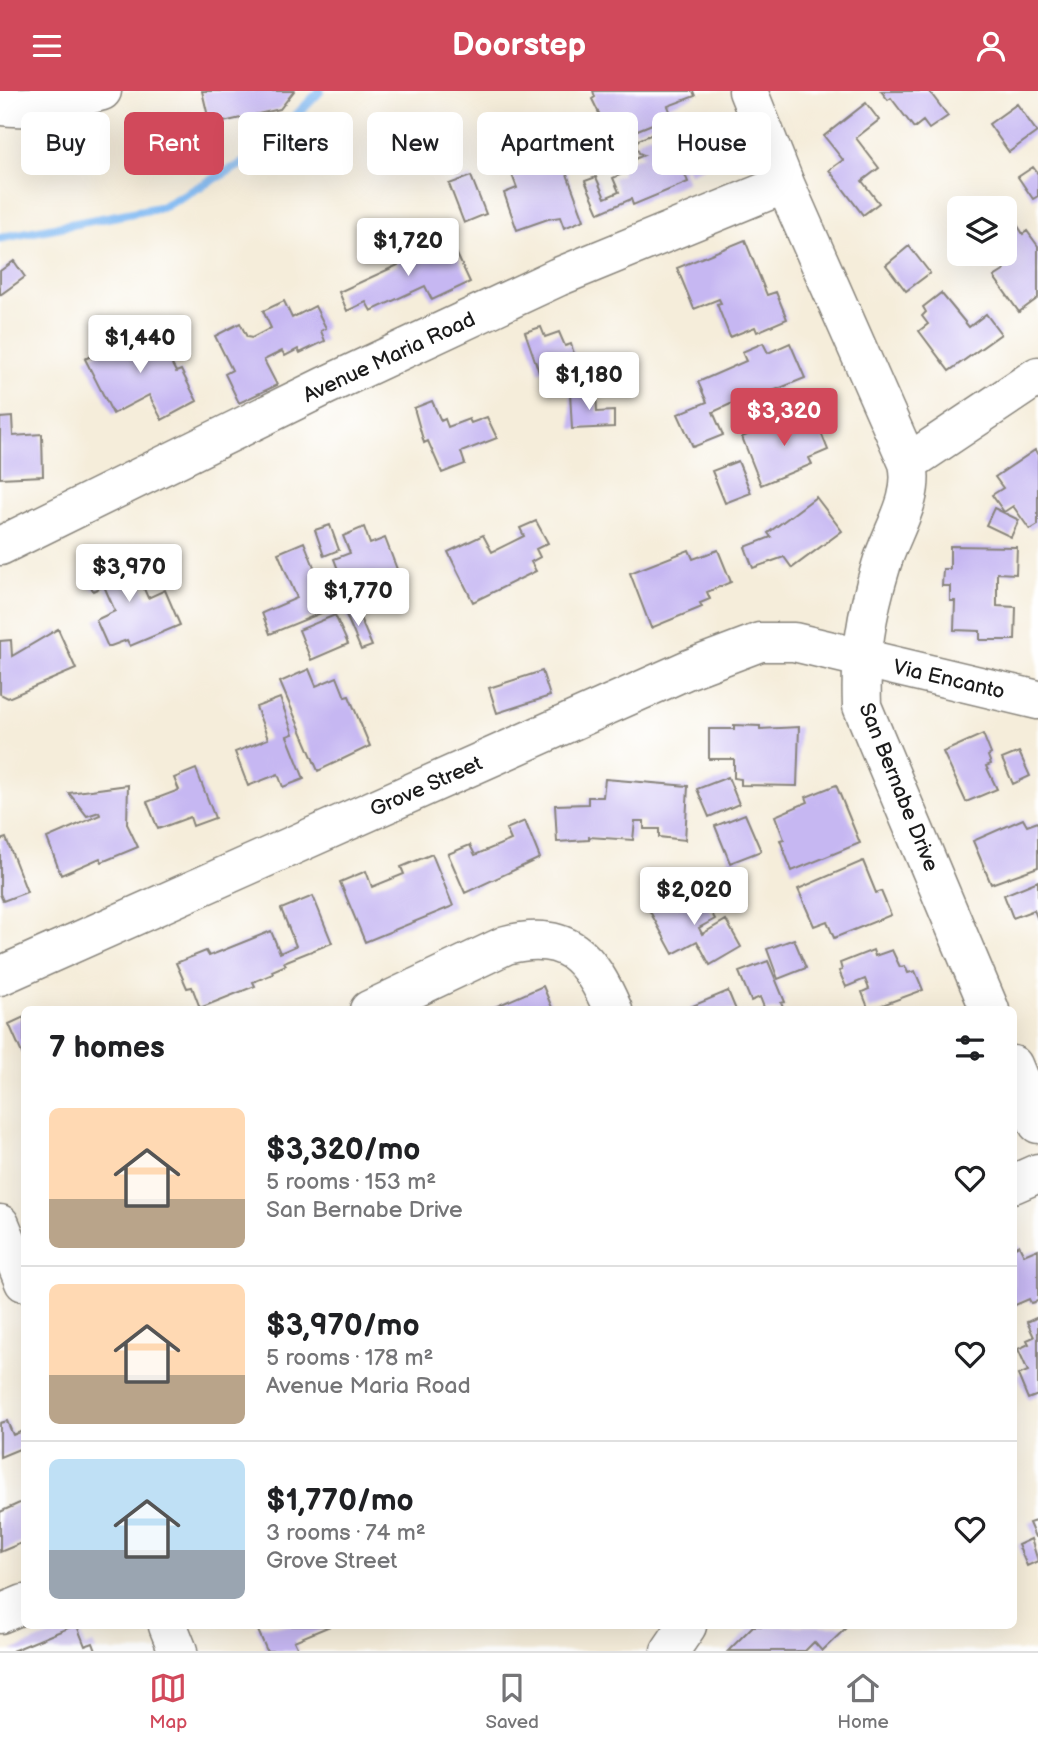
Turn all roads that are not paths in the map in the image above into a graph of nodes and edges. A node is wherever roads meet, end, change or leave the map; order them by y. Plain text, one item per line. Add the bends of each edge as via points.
1 (102, 91) edge
2 (757, 94) edge
3 (0, 106) edge
4 (785, 184) junction
5 (1038, 376) edge
6 (908, 463) junction
7 (0, 546) edge
8 (860, 659) junction
9 (1038, 700) edge
10 (0, 976) edge
11 (377, 1006) edge
12 (611, 1006) edge
13 (988, 1006) edge
14 (1017, 1074) edge
15 (1038, 1124) edge
16 (1038, 1173) edge
17 (1017, 1182) edge
18 (0, 1224) edge
19 (21, 1275) edge
20 (21, 1605) edge
21 (0, 1615) edge
22 (169, 1629) edge
23 (685, 1629) edge
24 (178, 1651) edge
25 (670, 1651) edge

1 - 3 street via 44,106
2 - 4 street, San Bernabe Drive
4 - 6 street, San Bernabe Drive
4 - 7 street, Avenue Maria Road via 558,277
5 - 6 street
6 - 8 street, San Bernabe Drive via 910,491 882,563
8 - 9 street, Via Encanto
8 - 10 street, Grove Street via 794,642 748,646
8 - 13 street, San Bernabe Drive via 862,706
11 - 12 street via 528,939 547,939 583,957 599,977
14 - 15 street
16 - 17 street
18 - 19 street
20 - 21 street
22 - 24 street
23 - 25 street

